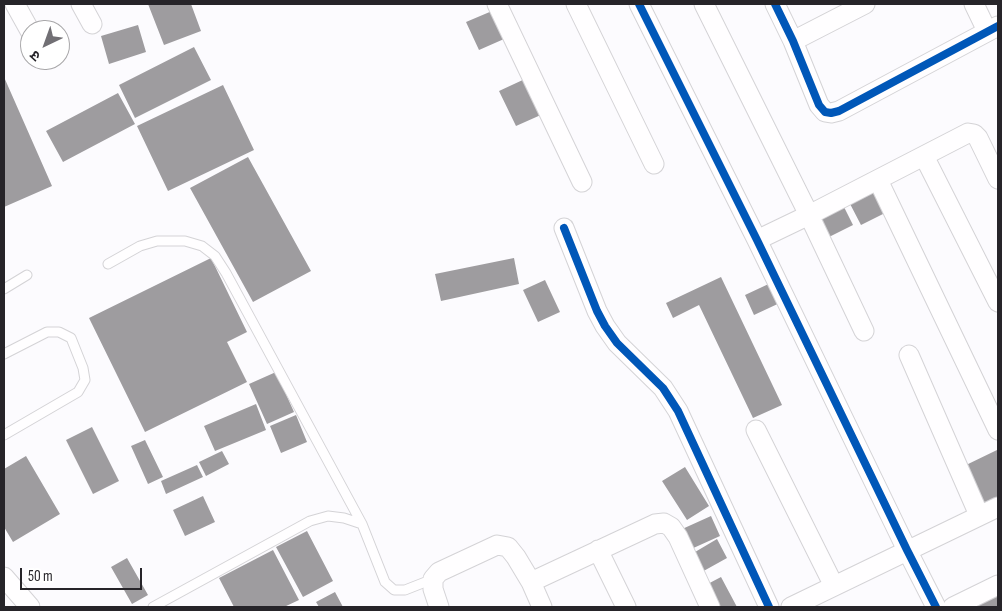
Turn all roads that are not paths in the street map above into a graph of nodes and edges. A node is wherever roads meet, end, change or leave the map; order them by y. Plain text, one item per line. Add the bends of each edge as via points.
1 (15, 4) edge
2 (81, 4) edge
3 (497, 4) edge
4 (576, 4) edge
5 (639, 4) edge
6 (704, 4) edge
7 (775, 4) edge
8 (866, 4) edge
9 (974, 4) edge
10 (24, 20) edge
11 (92, 24) dead end
12 (993, 28) edge
13 (793, 41) junction
14 (924, 156) junction
15 (654, 164) dead end
16 (998, 179) edge
17 (878, 180) junction
18 (582, 182) dead end
19 (809, 215) junction
20 (564, 228) dead end
21 (757, 240) junction
22 (108, 264) dead end
23 (27, 275) dead end
24 (4, 289) edge
25 (998, 302) edge
26 (864, 331) dead end
27 (4, 354) edge
28 (908, 355) dead end
29 (756, 430) dead end
30 (998, 430) edge
31 (4, 435) edge
32 (998, 506) edge
33 (980, 515) junction
34 (362, 524) junction
35 (598, 550) junction
36 (907, 550) junction
37 (4, 577) edge
38 (433, 579) junction
39 (531, 582) junction
40 (998, 585) edge
41 (834, 586) junction
42 (30, 607) edge
43 (153, 607) edge
44 (439, 607) edge
45 (542, 607) edge
46 (626, 607) edge
47 (710, 607) edge
48 (769, 607) edge
49 (791, 607) edge
50 (936, 607) edge
51 (953, 607) edge

1 - 10 street
2 - 11 street
3 - 18 street
4 - 15 street
5 - 21 street
6 - 19 street
7 - 13 street
8 - 13 street
9 - 12 street
12 - 13 street via 831,113 819,105
14 - 16 street via 974,134
14 - 17 street
14 - 25 street
17 - 19 street
17 - 30 street
19 - 21 street
19 - 26 street
20 - 48 street via 605,326 617,343 663,388 678,411
21 - 36 street
22 - 34 lane via 157,240 185,241 202,246 215,256
23 - 24 lane
27 - 31 lane via 47,332 59,332 71,338 85,380 78,392
28 - 33 street
29 - 41 street
32 - 33 street
33 - 36 street
34 - 38 lane via 385,582 394,590 405,590
34 - 43 lane via 328,516 310,521
35 - 39 street
35 - 46 street
35 - 47 street via 664,523 678,537
36 - 41 street
36 - 50 street
37 - 42 street
38 - 39 street via 439,572 497,545 508,548
38 - 44 street
39 - 45 street
40 - 51 street
41 - 49 street

